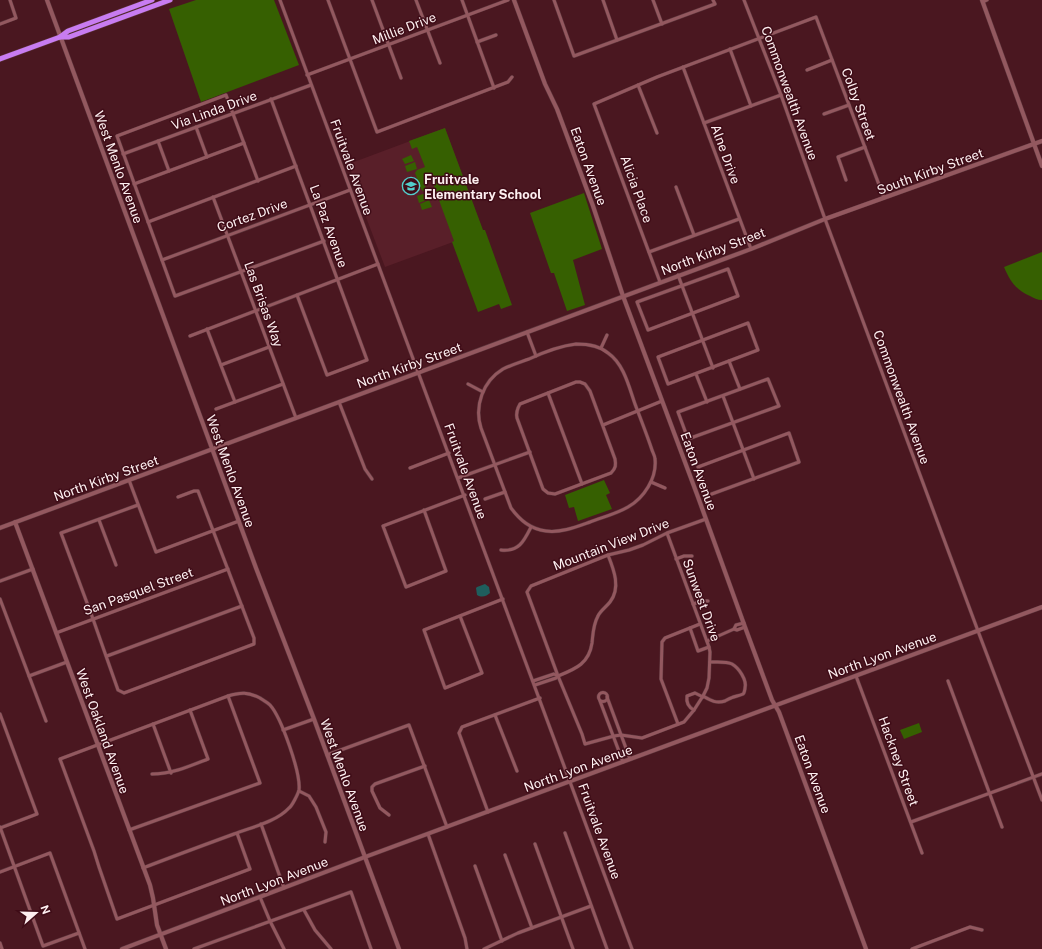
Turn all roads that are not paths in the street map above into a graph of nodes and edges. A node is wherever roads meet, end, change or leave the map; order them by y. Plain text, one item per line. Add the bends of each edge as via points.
1 (10, 0) edge
2 (47, 0) edge
3 (152, 0) edge
4 (170, 0) edge
5 (280, 0) edge
6 (328, 0) edge
7 (372, 0) edge
8 (416, 0) edge
9 (462, 0) edge
10 (508, 0) edge
11 (514, 0) edge
12 (554, 0) edge
13 (602, 0) edge
14 (653, 0) edge
15 (744, 0) edge
16 (984, 0) edge
17 (162, 1) edge
18 (714, 2) edge
19 (467, 15) junction
20 (0, 24) edge
21 (662, 24) junction
22 (428, 30) junction
23 (496, 35) dead end
24 (60, 37) junction
25 (760, 38) junction
26 (617, 40) junction
27 (477, 42) junction
28 (388, 45) junction
29 (730, 49) junction
30 (0, 59) edge
31 (350, 60) junction
32 (832, 60) junction
33 (440, 63) dead end
34 (683, 67) junction
35 (807, 70) dead end
36 (307, 75) junction
37 (512, 77) dead end
38 (402, 78) dead end
39 (311, 85) junction
40 (638, 85) junction
41 (494, 88) junction
42 (781, 95) junction
43 (271, 99) junction
44 (849, 105) junction
45 (751, 106) junction
46 (233, 113) junction
47 (824, 114) dead end
48 (704, 124) junction
49 (196, 127) junction
50 (657, 133) dead end
51 (158, 141) junction
52 (1042, 141) edge
53 (244, 143) junction
54 (1034, 144) junction
55 (865, 147) junction
56 (123, 154) junction
57 (207, 157) junction
58 (296, 166) junction
59 (1042, 166) edge
60 (169, 171) junction
61 (846, 180) dead end
62 (258, 181) junction
63 (134, 184) junction
64 (676, 187) dead end
65 (350, 190) junction
66 (213, 197) junction
67 (884, 198) junction
68 (310, 204) junction
69 (740, 218) junction
70 (825, 219) junction
71 (148, 222) junction
72 (228, 235) junction
73 (694, 235) junction
74 (324, 241) junction
75 (751, 248) junction
76 (649, 252) junction
77 (162, 260) junction
78 (378, 264) junction
79 (241, 271) junction
80 (678, 275) junction
81 (338, 280) junction
82 (660, 282) junction
83 (682, 285) junction
84 (297, 295) junction
85 (623, 296) junction
86 (256, 311) junction
87 (692, 313) junction
88 (208, 329) junction
89 (527, 332) junction
90 (607, 335) dead end
91 (190, 336) dead end
92 (703, 340) junction
93 (269, 347) junction
94 (601, 348) junction
95 (536, 356) junction
96 (729, 361) junction
97 (221, 365) junction
98 (713, 368) junction
99 (419, 372) junction
100 (696, 374) junction
101 (283, 384) junction
102 (468, 384) dead end
103 (740, 389) junction
104 (483, 392) junction
105 (548, 393) junction
106 (723, 396) junction
107 (662, 401) junction
108 (235, 402) junction
109 (339, 402) junction
110 (706, 402) junction
111 (216, 409) dead end
112 (638, 411) junction
113 (296, 418) junction
114 (733, 423) junction
115 (603, 425) junction
116 (212, 449) junction
117 (743, 450) junction
118 (530, 452) junction
119 (449, 453) junction
120 (495, 465) junction
121 (410, 468) dead end
122 (458, 478) junction
123 (372, 479) dead end
124 (754, 479) junction
125 (129, 480) junction
126 (651, 482) junction
127 (582, 484) junction
128 (665, 488) dead end
129 (505, 492) junction
130 (464, 496) junction
131 (178, 497) dead end
132 (485, 499) dead end
133 (138, 505) junction
134 (424, 510) junction
135 (706, 519) junction
136 (99, 520) junction
137 (239, 521) junction
138 (15, 522) junction
139 (531, 527) junction
140 (0, 528) edge
141 (213, 531) junction
142 (667, 533) junction
143 (501, 550) dead end
144 (608, 555) junction
145 (692, 556) dead end
146 (676, 559) junction
147 (116, 565) dead end
148 (32, 569) junction
149 (228, 569) junction
150 (0, 581) edge
151 (0, 599) edge
152 (503, 599) junction
153 (708, 601) dead end
154 (693, 604) junction
155 (242, 606) junction
156 (1042, 607) edge
157 (460, 616) junction
158 (93, 619) junction
159 (700, 624) junction
160 (744, 625) junction
161 (690, 628) junction
162 (978, 631) junction
163 (56, 632) junction
164 (707, 641) junction
165 (709, 647) junction
166 (107, 656) junction
167 (67, 662) junction
168 (710, 662) junction
169 (29, 676) junction
170 (558, 676) junction
171 (856, 676) junction
172 (948, 680) dead end
173 (533, 681) junction
174 (535, 686) junction
175 (228, 696) junction
176 (703, 696) junction
177 (607, 697) junction
178 (540, 698) junction
179 (600, 701) junction
180 (775, 705) junction
181 (190, 710) junction
182 (694, 710) junction
183 (0, 714) edge
184 (496, 715) junction
185 (314, 719) junction
186 (46, 721) dead end
187 (153, 724) junction
188 (678, 724) junction
189 (283, 730) junction
190 (614, 736) junction
191 (621, 736) junction
192 (98, 744) junction
193 (625, 745) junction
194 (618, 747) junction
195 (327, 755) junction
196 (630, 759) junction
197 (623, 762) junction
198 (425, 766) junction
199 (517, 771) dead end
200 (171, 773) junction
201 (152, 774) dead end
202 (1042, 774) edge
203 (1033, 778) junction
204 (571, 781) junction
205 (298, 791) junction
206 (990, 794) junction
207 (1042, 800) edge
208 (488, 812) junction
209 (389, 815) dead end
210 (911, 822) junction
211 (261, 824) junction
212 (447, 827) junction
213 (1002, 827) dead end
214 (0, 828) edge
215 (129, 830) junction
216 (237, 833) junction
217 (565, 833) dead end
218 (428, 834) junction
219 (325, 842) dead end
220 (535, 844) dead end
221 (922, 853) dead end
222 (504, 855) dead end
223 (365, 857) junction
224 (14, 866) junction
225 (475, 866) dead end
226 (143, 868) junction
227 (0, 872) edge
228 (284, 888) junction
229 (260, 897) junction
230 (154, 906) junction
231 (591, 906) junction
232 (304, 910) junction
233 (562, 917) junction
234 (270, 921) junction
235 (532, 928) junction
236 (982, 930) dead end
237 (79, 934) junction
238 (160, 935) junction
239 (502, 941) junction
240 (0, 943) edge
241 (490, 948) edge
242 (2, 949) edge
243 (85, 949) edge
244 (122, 949) edge
245 (166, 949) edge
246 (194, 949) edge
247 (284, 949) edge
248 (331, 949) edge
249 (371, 949) edge
250 (399, 949) edge
251 (467, 949) edge
252 (484, 949) edge
253 (573, 949) edge
254 (607, 949) edge
255 (632, 949) edge
256 (866, 949) edge
257 (912, 949) edge

1 - 20 street via 16,18
2 - 24 street, West Menlo Avenue
3 - 24 highway via 67,32
4 - 17 highway
5 - 36 street, Fruitvale Avenue
6 - 31 street
7 - 28 street
8 - 22 street
9 - 19 street
10 - 19 street, Millie Drive
11 - 85 street, Eaton Avenue via 593,206
12 - 26 street via 574,56
13 - 26 street
14 - 21 street
15 - 25 street, Commonwealth Avenue
16 - 54 street
17 - 24 highway via 69,37
18 - 21 street
19 - 22 street, Millie Drive
19 - 27 street
21 - 26 street
22 - 28 street, Millie Drive
22 - 33 street
23 - 27 street
24 - 30 highway
24 - 116 street, West Menlo Avenue
25 - 29 street
25 - 32 street, Colby Street via 816,17
25 - 42 street, Commonwealth Avenue
27 - 41 street
28 - 31 street, Millie Drive
28 - 38 street
29 - 34 street
29 - 45 street
31 - 36 street, Millie Drive
31 - 41 street via 377,132
32 - 35 street
32 - 44 street, Colby Street
34 - 40 street
34 - 48 street, Alne Drive
36 - 39 street, Fruitvale Avenue
37 - 41 street via 508,82
39 - 43 street, Via Linda Drive
39 - 65 street, Fruitvale Avenue
40 - 50 street
40 - 76 street, Alicia Place via 594,104
42 - 45 street
42 - 70 street, Commonwealth Avenue
43 - 46 street, Via Linda Drive
43 - 58 street, La Paz Avenue
44 - 47 street
44 - 55 street, Colby Street
45 - 48 street
46 - 49 street, Via Linda Drive
46 - 53 street
46 - 56 street via 226,94 117,136
48 - 69 street, Alne Drive
49 - 51 street, Via Linda Drive
49 - 57 street
51 - 56 street, Via Linda Drive
51 - 60 street
52 - 54 street, South Kirby Street
53 - 57 street
53 - 62 street
54 - 59 street
54 - 67 street, South Kirby Street
55 - 61 street via 838,157
55 - 67 street, Colby Street
56 - 63 street
57 - 60 street
58 - 62 street
58 - 68 street, La Paz Avenue
60 - 63 street
62 - 66 street
63 - 71 street
64 - 73 street
65 - 68 street, Cortez Drive
65 - 78 street, Fruitvale Avenue
66 - 71 street
66 - 72 street, Las Brisas Way
67 - 70 street, South Kirby Street
68 - 72 street, Cortez Drive
68 - 74 street, La Paz Avenue
69 - 73 street
69 - 75 street, Alne Drive
70 - 75 street, North Kirby Street
70 - 162 street, Commonwealth Avenue
71 - 77 street
72 - 77 street, Cortez Drive
72 - 79 street, Las Brisas Way
73 - 76 street
74 - 79 street
74 - 81 street, La Paz Avenue
75 - 80 street, North Kirby Street
76 - 82 street, Alicia Place
77 - 79 street via 175,296
78 - 81 street
78 - 99 street, Fruitvale Avenue
79 - 86 street, Las Brisas Way
80 - 82 street, North Kirby Street
80 - 83 street
81 - 84 street
81 - 84 street, La Paz Avenue via 367,360 327,375
82 - 85 street, North Kirby Street
83 - 87 street
83 - 87 street via 637,302 642,316 648,330
83 - 87 street via 728,269 738,296
84 - 86 street
85 - 89 street, North Kirby Street
85 - 107 street, Eaton Avenue
86 - 88 street
86 - 93 street, Las Brisas Way
87 - 92 street
88 - 91 street
88 - 97 street
89 - 95 street
89 - 99 street, North Kirby Street
90 - 94 street
92 - 96 street via 748,323 758,350
92 - 98 street
92 - 100 street via 658,357 668,384
93 - 97 street
93 - 101 street, Las Brisas Way
94 - 95 street via 576,344
94 - 112 street via 615,359 623,371
95 - 104 street via 503,369 492,378
96 - 98 street
96 - 103 street
97 - 108 street
98 - 100 street
99 - 109 street, North Kirby Street
99 - 119 street, Fruitvale Avenue
100 - 110 street
101 - 108 street
101 - 113 street, Las Brisas Way
102 - 104 street
103 - 106 street
103 - 114 street via 768,379 779,406
104 - 120 street via 478,420
105 - 115 street via 576,382 586,384
105 - 118 street via 520,404 517,409 516,414
105 - 127 street
106 - 110 street
106 - 114 street
107 - 112 street
107 - 135 street, Eaton Avenue
108 - 111 street
109 - 113 street, North Kirby Street
109 - 123 street via 365,469
110 - 114 street via 678,412 688,439
112 - 115 street
112 - 126 street via 655,459
113 - 116 street, North Kirby Street
114 - 117 street
115 - 127 street via 615,459 614,470
116 - 125 street, North Kirby Street
116 - 137 street, West Menlo Avenue
117 - 124 street
117 - 124 street via 698,467 709,495
117 - 124 street via 789,434 799,462
118 - 120 street
118 - 127 street via 543,489 548,493 555,494
119 - 121 street
119 - 122 street, Fruitvale Avenue
120 - 122 street
120 - 129 street
122 - 130 street, Fruitvale Avenue
125 - 133 street
125 - 138 street, North Kirby Street
126 - 128 street
126 - 139 street via 642,496 620,511 564,530 547,531
129 - 132 street
129 - 139 street via 511,508
130 - 134 street
130 - 152 street, Fruitvale Avenue
131 - 141 street via 198,491
133 - 136 street
133 - 141 street via 156,552
134 - 134 street via 383,526 406,587 446,571
135 - 142 street, Mountain View Drive
135 - 160 street, Eaton Avenue
136 - 147 street
136 - 158 street via 61,533
137 - 141 street
137 - 185 street, West Menlo Avenue
138 - 140 street, North Kirby Street
138 - 148 street, West Oakland Avenue
139 - 143 street via 520,546 507,551
141 - 149 street
142 - 144 street, Mountain View Drive via 629,550
142 - 146 street, Sunwest Drive
144 - 170 street via 614,571 616,590 611,601 598,616 592,634 590,653 577,667
144 - 170 street, Mountain View Drive via 531,586 527,592
145 - 146 street
146 - 154 street, Sunwest Drive
148 - 150 street
148 - 163 street, West Oakland Avenue
149 - 155 street
149 - 158 street, San Pasquel Street
151 - 169 street
152 - 157 street
152 - 173 street, Fruitvale Avenue
153 - 154 street
154 - 159 street, Sunwest Drive
155 - 166 street
155 - 166 street via 254,644 124,693 118,690
156 - 162 street, North Lyon Avenue
157 - 157 street via 424,630 445,688 482,673
158 - 163 street, San Pasquel Street
158 - 166 street
159 - 161 street
159 - 164 street, Sunwest Drive
160 - 164 street via 736,625
160 - 180 street, Eaton Avenue
161 - 165 street via 698,651
161 - 188 street via 665,638 662,642 661,679
162 - 171 street, North Lyon Avenue
162 - 203 street, Commonwealth Avenue
163 - 167 street, West Oakland Avenue
164 - 165 street, Sunwest Drive
165 - 168 street, Sunwest Drive
167 - 169 street
167 - 192 street, West Oakland Avenue
168 - 176 street, Sunwest Drive via 709,678
168 - 176 street via 732,664 742,676 745,689 743,694 718,702
169 - 186 street
170 - 173 street via 554,674
170 - 174 street
170 - 190 street, Sunwest Drive via 584,744
171 - 180 street, North Lyon Avenue
171 - 210 street, Hackney Street
172 - 206 street
173 - 174 street, Fruitvale Avenue
174 - 178 street, Fruitvale Avenue
175 - 181 street
175 - 189 street via 252,694 269,704 277,714
175 - 215 street via 260,783
176 - 182 street, Sunwest Drive
176 - 182 street via 695,692 687,696 686,702
177 - 179 street via 606,701
177 - 179 street via 605,693 600,694
177 - 191 street
178 - 184 street
178 - 204 street, Fruitvale Avenue
179 - 190 street
180 - 196 street, North Lyon Avenue
180 - 256 street, Eaton Avenue
181 - 187 street
181 - 200 street via 208,759
182 - 188 street, Sunwest Drive via 684,722
183 - 214 street via 37,814
184 - 199 street
184 - 208 street via 462,727 459,733
185 - 189 street
185 - 195 street, West Menlo Avenue
187 - 192 street
187 - 200 street
188 - 191 street, Sunwest Drive via 642,738
189 - 205 street via 294,759
190 - 191 street, Sunwest Drive
190 - 194 street
191 - 193 street
192 - 215 street, West Oakland Avenue
192 - 230 street via 60,758 117,920
193 - 194 street
193 - 196 street
194 - 197 street
195 - 198 street via 409,725
195 - 223 street, West Menlo Avenue
196 - 197 street, North Lyon Avenue
197 - 204 street, North Lyon Avenue
198 - 209 street via 372,787 380,808
198 - 212 street
200 - 201 street
202 - 203 street
203 - 206 street
203 - 207 street, Commonwealth Avenue
204 - 208 street, North Lyon Avenue
204 - 255 street, Fruitvale Avenue
205 - 211 street via 290,808
205 - 219 street via 309,796 316,807 326,832
206 - 210 street
206 - 213 street
208 - 212 street, North Lyon Avenue
210 - 221 street, Hackney Street
211 - 216 street
211 - 228 street
212 - 218 street, North Lyon Avenue
214 - 224 street
215 - 226 street, West Oakland Avenue
216 - 226 street
216 - 230 street via 250,869
217 - 231 street
218 - 223 street, North Lyon Avenue
218 - 251 street
220 - 233 street
222 - 235 street
223 - 228 street, North Lyon Avenue
223 - 250 street, West Menlo Avenue
224 - 227 street
224 - 237 street via 43,946
224 - 237 street via 50,853
225 - 239 street
226 - 230 street, West Oakland Avenue
228 - 229 street, North Lyon Avenue
229 - 234 street
229 - 238 street, North Lyon Avenue
230 - 238 street, West Oakland Avenue
231 - 233 street
231 - 254 street
232 - 234 street
232 - 248 street via 315,930
232 - 249 street via 351,892
233 - 235 street
233 - 253 street
234 - 246 street
234 - 247 street
235 - 239 street
236 - 257 street via 970,927
237 - 243 street
238 - 244 street, North Lyon Avenue
238 - 245 street, West Oakland Avenue
239 - 241 street
240 - 242 street
241 - 252 street

